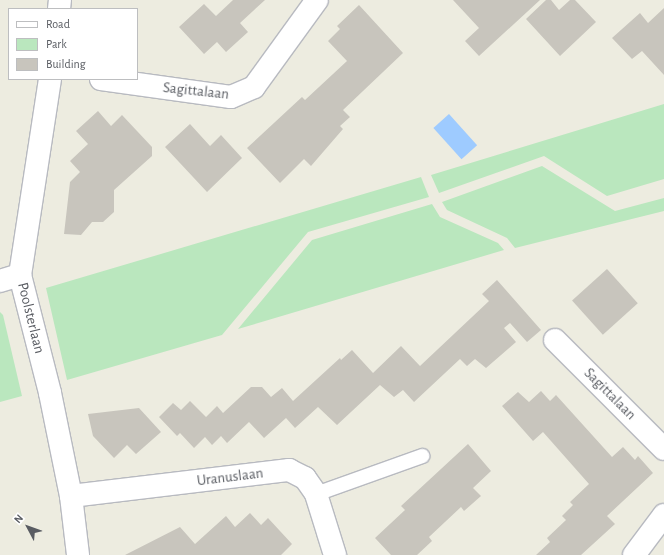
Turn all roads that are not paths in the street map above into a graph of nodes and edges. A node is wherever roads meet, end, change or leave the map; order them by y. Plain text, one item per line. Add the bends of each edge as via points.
1 (317, 0) edge
2 (50, 80) edge
3 (108, 80) edge
4 (10, 278) edge
5 (555, 340) dead end
6 (664, 448) edge
7 (422, 456) dead end
8 (316, 494) junction
9 (71, 496) junction
10 (664, 515) edge
11 (78, 555) edge
12 (335, 555) edge
13 (634, 555) edge

1 - 3 street, Sagittalaan via 254,87 230,97
2 - 4 street, Poolsterlaan
4 - 9 street, Poolsterlaan via 50,393
5 - 6 street, Sagittalaan
7 - 8 lane
8 - 9 street, Uranuslaan via 305,478 289,470
8 - 12 street, Uranuslaan
9 - 11 street, Poolsterlaan
10 - 13 street

